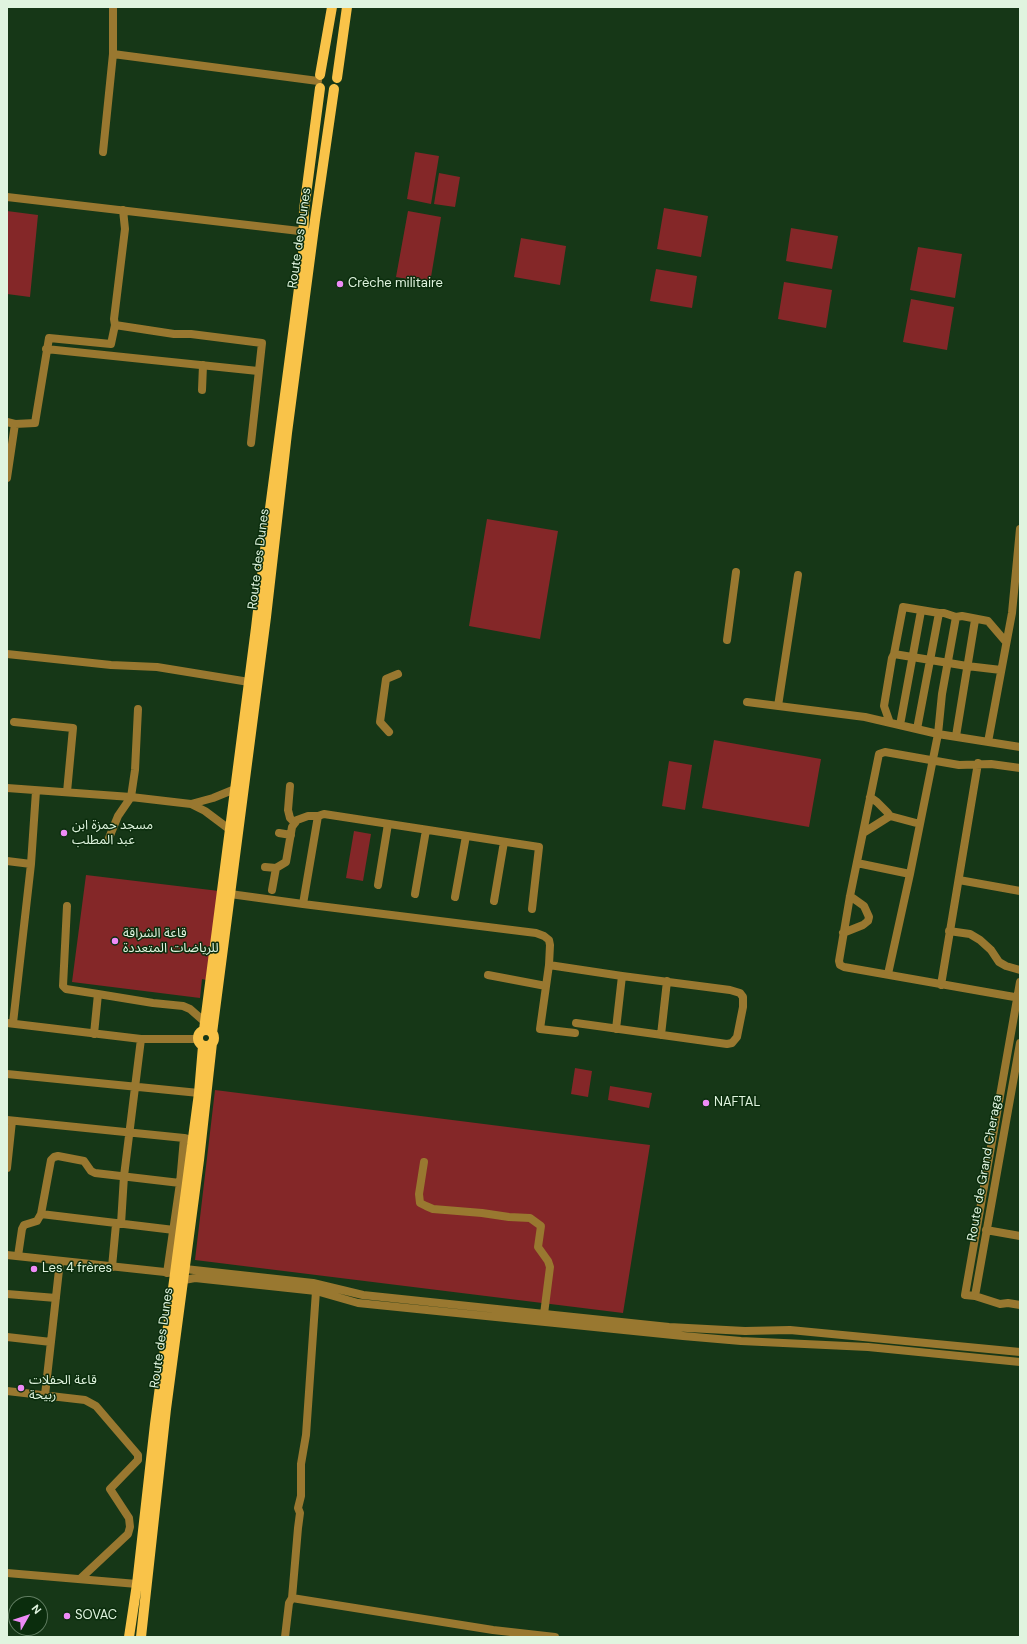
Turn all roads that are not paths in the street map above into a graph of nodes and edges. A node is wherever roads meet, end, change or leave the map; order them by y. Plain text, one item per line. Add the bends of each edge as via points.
1 (113, 7) edge
2 (332, 7) edge
3 (347, 7) edge
4 (113, 54) junction
5 (337, 78) junction
6 (319, 81) junction
7 (334, 89) junction
8 (103, 152) dead end
9 (7, 197) edge
10 (123, 210) junction
11 (309, 232) junction
12 (115, 325) junction
13 (46, 349) junction
14 (203, 365) junction
15 (258, 371) junction
16 (202, 390) dead end
17 (11, 423) edge
18 (251, 443) dead end
19 (7, 478) edge
20 (1020, 529) edge
21 (736, 572) dead end
22 (798, 575) dead end
23 (921, 611) junction
24 (939, 613) junction
25 (956, 617) junction
26 (975, 620) junction
27 (727, 640) dead end
28 (1006, 642) junction
29 (7, 654) edge
30 (894, 654) junction
31 (912, 657) junction
32 (930, 660) junction
33 (948, 663) junction
34 (967, 666) junction
35 (1001, 670) junction
36 (398, 674) dead end
37 (249, 682) junction
38 (747, 702) dead end
39 (778, 706) junction
40 (138, 709) dead end
41 (14, 722) dead end
42 (890, 723) junction
43 (900, 725) junction
44 (918, 729) junction
45 (389, 732) dead end
46 (938, 734) junction
47 (956, 736) junction
48 (988, 742) junction
49 (1020, 747) edge
50 (932, 761) junction
51 (978, 763) junction
52 (1020, 768) edge
53 (290, 786) dead end
54 (7, 788) edge
55 (235, 789) junction
56 (36, 791) junction
57 (67, 792) junction
58 (131, 797) junction
59 (870, 797) junction
60 (192, 804) junction
61 (318, 816) junction
62 (890, 816) junction
63 (295, 823) junction
64 (388, 824) junction
65 (920, 824) junction
66 (426, 830) junction
67 (234, 832) junction
68 (279, 833) dead end
69 (863, 833) junction
70 (291, 835) junction
71 (466, 836) junction
72 (109, 838) dead end
73 (504, 842) junction
74 (7, 861) edge
75 (858, 863) junction
76 (31, 864) junction
77 (265, 866) dead end
78 (276, 868) junction
79 (910, 874) junction
80 (959, 880) junction
81 (378, 885) dead end
82 (272, 890) dead end
83 (1020, 891) edge
84 (230, 894) junction
85 (415, 894) dead end
86 (850, 896) junction
87 (455, 897) dead end
88 (494, 901) dead end
89 (303, 904) junction
90 (67, 906) dead end
91 (532, 909) dead end
92 (949, 931) junction
93 (843, 933) junction
94 (549, 965) junction
95 (1020, 970) edge
96 (888, 974) junction
97 (488, 975) dead end
98 (622, 976) junction
99 (668, 981) junction
100 (1020, 982) edge
101 (940, 985) junction
102 (546, 986) junction
103 (98, 994) junction
104 (1018, 998) edge
105 (10, 1023) edge
106 (576, 1023) dead end
107 (616, 1029) junction
108 (575, 1033) dead end
109 (94, 1034) junction
110 (661, 1035) junction
111 (206, 1036) junction
112 (141, 1039) junction
113 (1020, 1043) edge
114 (7, 1074) edge
115 (135, 1087) junction
116 (199, 1093) junction
117 (9, 1121) edge
118 (130, 1133) junction
119 (188, 1139) junction
120 (424, 1162) dead end
121 (7, 1168) edge
122 (124, 1176) junction
123 (180, 1183) junction
124 (41, 1214) junction
125 (119, 1224) junction
126 (174, 1230) junction
127 (986, 1230) junction
128 (1020, 1236) edge
129 (7, 1255) edge
130 (18, 1256) junction
131 (60, 1261) junction
132 (112, 1267) junction
133 (185, 1269) junction
134 (170, 1273) junction
135 (184, 1280) junction
136 (316, 1291) junction
137 (7, 1294) edge
138 (975, 1296) junction
139 (56, 1298) junction
140 (1020, 1305) edge
141 (544, 1314) junction
142 (7, 1337) edge
143 (52, 1342) junction
144 (1020, 1352) edge
145 (1020, 1362) edge
146 (7, 1392) edge
147 (44, 1395) junction
148 (7, 1573) edge
149 (80, 1579) junction
150 (137, 1584) junction
151 (292, 1598) junction
152 (129, 1637) edge
153 (141, 1637) edge
154 (285, 1637) edge
155 (555, 1637) edge

1 - 4 street
2 - 6 main road, Route des Dunes
3 - 5 main road
4 - 6 street
4 - 8 street
5 - 6 main road via 329,71 324,72
5 - 7 main road via 337,86
6 - 7 main road via 325,91
6 - 11 main road, Route des Dunes via 304,210
7 - 11 main road, Route des Dunes
9 - 10 street
10 - 11 street
10 - 12 street via 125,229
11 - 37 main road, Route des Dunes via 303,258
11 - 67 main road, Route des Dunes via 266,616
12 - 13 street via 111,344 49,338
12 - 15 street via 262,343
13 - 14 street
13 - 17 street via 35,423
14 - 15 street
14 - 16 street
15 - 18 street
17 - 19 street
20 - 28 street via 1012,613
21 - 27 street
22 - 39 street
23 - 24 street
23 - 30 street via 903,607
23 - 31 street
24 - 25 street
24 - 32 street
25 - 26 street
25 - 33 street
26 - 28 street via 990,623
26 - 34 street
28 - 35 street
29 - 37 street via 157,667
30 - 31 street
30 - 42 street via 884,706
31 - 32 street
31 - 43 street
32 - 33 street
32 - 44 street
33 - 34 street
33 - 46 street
34 - 35 street
34 - 47 street
35 - 48 street
36 - 45 street via 386,679 380,722
37 - 55 main road, Route des Dunes
38 - 39 street
39 - 42 street via 865,717
40 - 58 street via 136,770
41 - 57 street via 73,728
42 - 43 street
43 - 44 street
44 - 46 street
46 - 47 street
46 - 50 street
47 - 48 street
48 - 49 street
50 - 51 street via 959,765
50 - 59 street via 882,753 877,758
50 - 65 street
51 - 52 street
51 - 80 street
53 - 63 street via 288,810 290,818
54 - 56 street
55 - 60 street
55 - 67 main road, Route des Dunes
56 - 57 street
56 - 76 street
57 - 58 street
58 - 60 street
58 - 72 street via 118,816
59 - 62 street
59 - 69 street
60 - 67 street
61 - 63 street via 308,816
61 - 64 street via 324,814
61 - 89 street
62 - 65 street
62 - 69 street
63 - 70 street
64 - 66 street
64 - 81 street
65 - 79 street
66 - 71 street
66 - 85 street
67 - 84 main road, Route des Dunes
67 - 111 main road, Route des Dunes
68 - 70 street
69 - 75 street
70 - 78 street via 286,862
71 - 73 street
71 - 87 street
73 - 88 street
73 - 91 street via 539,847
74 - 76 street
75 - 79 street
75 - 86 street
76 - 105 street
77 - 78 street
78 - 82 street
79 - 96 street
80 - 83 street
80 - 92 street
84 - 89 street
84 - 111 main road, Route des Dunes
86 - 93 street
86 - 93 street via 864,906 869,917 863,925
89 - 94 street via 536,933 549,940
90 - 103 street via 63,986 66,989
92 - 95 street via 970,934 991,950 999,962
92 - 101 street
93 - 96 street via 839,961 842,966
94 - 98 street
94 - 102 street
96 - 101 street
97 - 102 street
98 - 99 street
98 - 107 street
99 - 110 street
99 - 110 street via 735,991 743,997 743,1007 737,1037 732,1043
100 - 104 street
101 - 104 street
102 - 108 street via 540,1029
103 - 109 street
103 - 111 street via 183,1006 190,1009
104 - 138 street via 965,1295
105 - 109 street
106 - 107 street
107 - 110 street
109 - 112 street
111 - 112 street
111 - 116 main road, Route des Dunes
111 - 133 main road, Route des Dunes
112 - 115 street
113 - 127 street, Route de Grand Cheraga
114 - 115 street
115 - 116 street
115 - 118 street
116 - 119 main road, Route des Dunes
117 - 118 street
117 - 121 street
118 - 119 street
118 - 122 street
119 - 123 street
119 - 134 main road, Route des Dunes
120 - 141 street via 420,1203 433,1209 530,1218 541,1226 538,1247 550,1267
122 - 123 street
122 - 124 street via 95,1173 90,1171 84,1161 54,1157
122 - 125 street
123 - 126 street
124 - 125 street
124 - 130 street via 37,1221 24,1225
125 - 126 street
125 - 132 street
126 - 134 street
127 - 128 street
127 - 138 street, Route de Grand Cheraga
129 - 130 street
130 - 131 street
131 - 132 street
131 - 139 street
132 - 134 street
133 - 135 main road, Route des Dunes
133 - 141 street via 314,1283 363,1295
134 - 150 main road, Route des Dunes
135 - 136 street via 195,1278
135 - 153 main road, Route des Dunes via 166,1409
136 - 145 street via 358,1303 741,1341 868,1347
136 - 151 street
137 - 139 street
138 - 140 street via 1000,1304
139 - 143 street
141 - 144 street via 669,1327 745,1331 790,1330
142 - 143 street
143 - 147 street
146 - 147 street
147 - 149 street via 85,1400 96,1406 138,1455 138,1460 110,1489 129,1518 128,1534
148 - 149 street
149 - 150 street
150 - 152 main road, Route des Dunes
151 - 154 street via 288,1603
151 - 155 street via 493,1630

